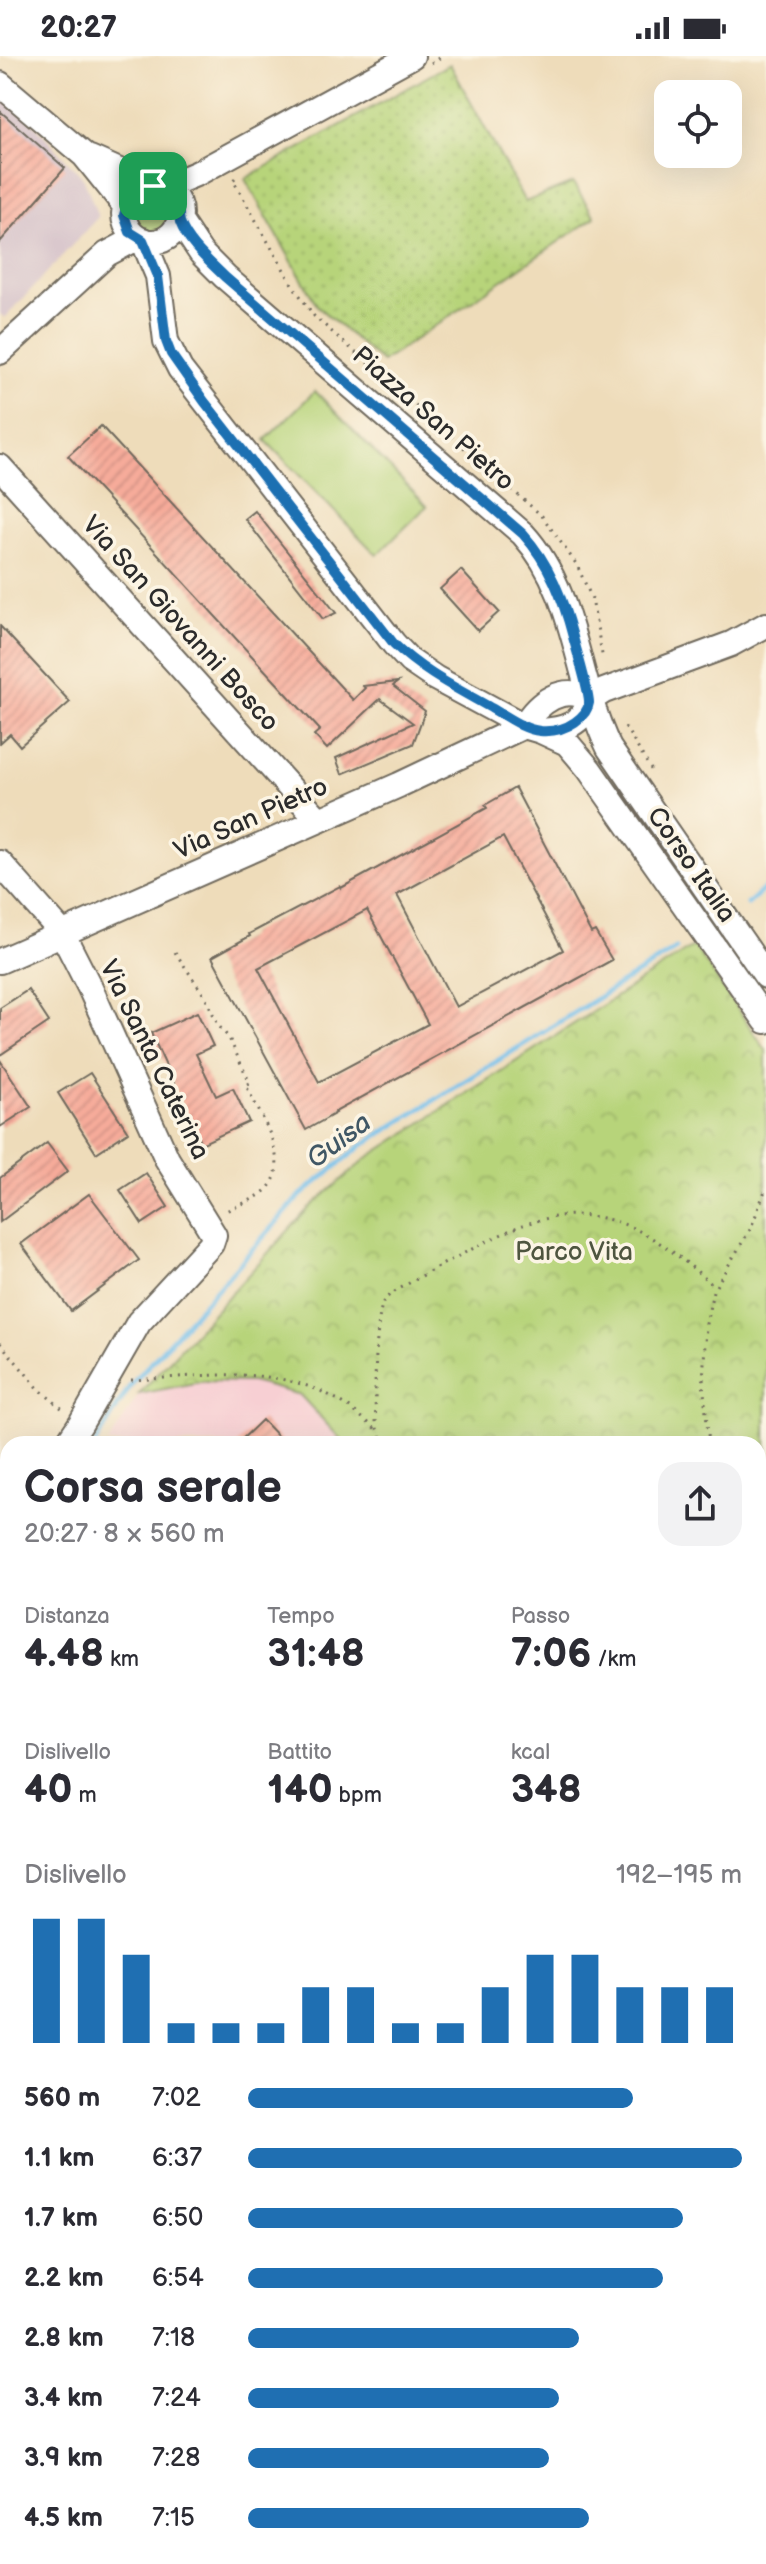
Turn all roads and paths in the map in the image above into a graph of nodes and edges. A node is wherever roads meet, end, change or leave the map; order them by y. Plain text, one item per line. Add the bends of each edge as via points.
1 (443, 56) edge
2 (421, 60) edge
3 (0, 84) edge
4 (84, 155) junction
5 (239, 174) dead end
6 (168, 198) junction
7 (132, 227) junction
8 (0, 352) edge
9 (0, 467) edge
10 (766, 625) edge
11 (597, 695) junction
12 (532, 729) junction
13 (319, 820) junction
14 (0, 863) edge
15 (62, 933) junction
16 (175, 952) dead end
17 (0, 961) edge
18 (766, 976) edge
19 (766, 1021) edge
20 (766, 1188) edge
21 (209, 1232) junction
22 (715, 1287) junction
23 (0, 1343) edge
24 (124, 1381) dead end
25 (81, 1423) junction
26 (377, 1430) junction
27 (72, 1436) edge
28 (380, 1436) edge
29 (708, 1436) edge

1 - 2 path
2 - 6 street via 198,173
3 - 4 street
4 - 6 street
4 - 7 street
5 - 11 path via 233,180 314,316 542,516 577,565 592,599 602,652
6 - 7 street via 136,191
6 - 7 street via 171,235 154,242
6 - 11 street, Piazza San Pietro via 201,253 225,277 535,547 563,601
7 - 8 street
7 - 12 street via 158,276 166,341 180,369 377,623 410,661
9 - 13 street, Via San Giovanni Bosco
10 - 11 street via 731,644
11 - 12 street via 565,728
11 - 12 street via 552,697 532,713
11 - 18 street, Corso Italia via 598,725 609,748
12 - 13 street, Via San Pietro
12 - 19 street, Corso Italia via 567,743 589,769
13 - 15 street, Via San Pietro
14 - 15 street, Via Santa Caterina
15 - 17 street, Via San Pietro
15 - 21 street, Via Santa Caterina via 167,1159
16 - 21 path via 229,1038 279,1161 267,1190
20 - 22 path via 751,1228
21 - 25 street via 139,1322
22 - 26 path via 662,1244 610,1220 570,1215 520,1226 384,1299 378,1318
22 - 29 path via 704,1354
23 - 25 path via 39,1389
24 - 26 path via 211,1374 274,1378 322,1392
25 - 27 street
26 - 28 path

